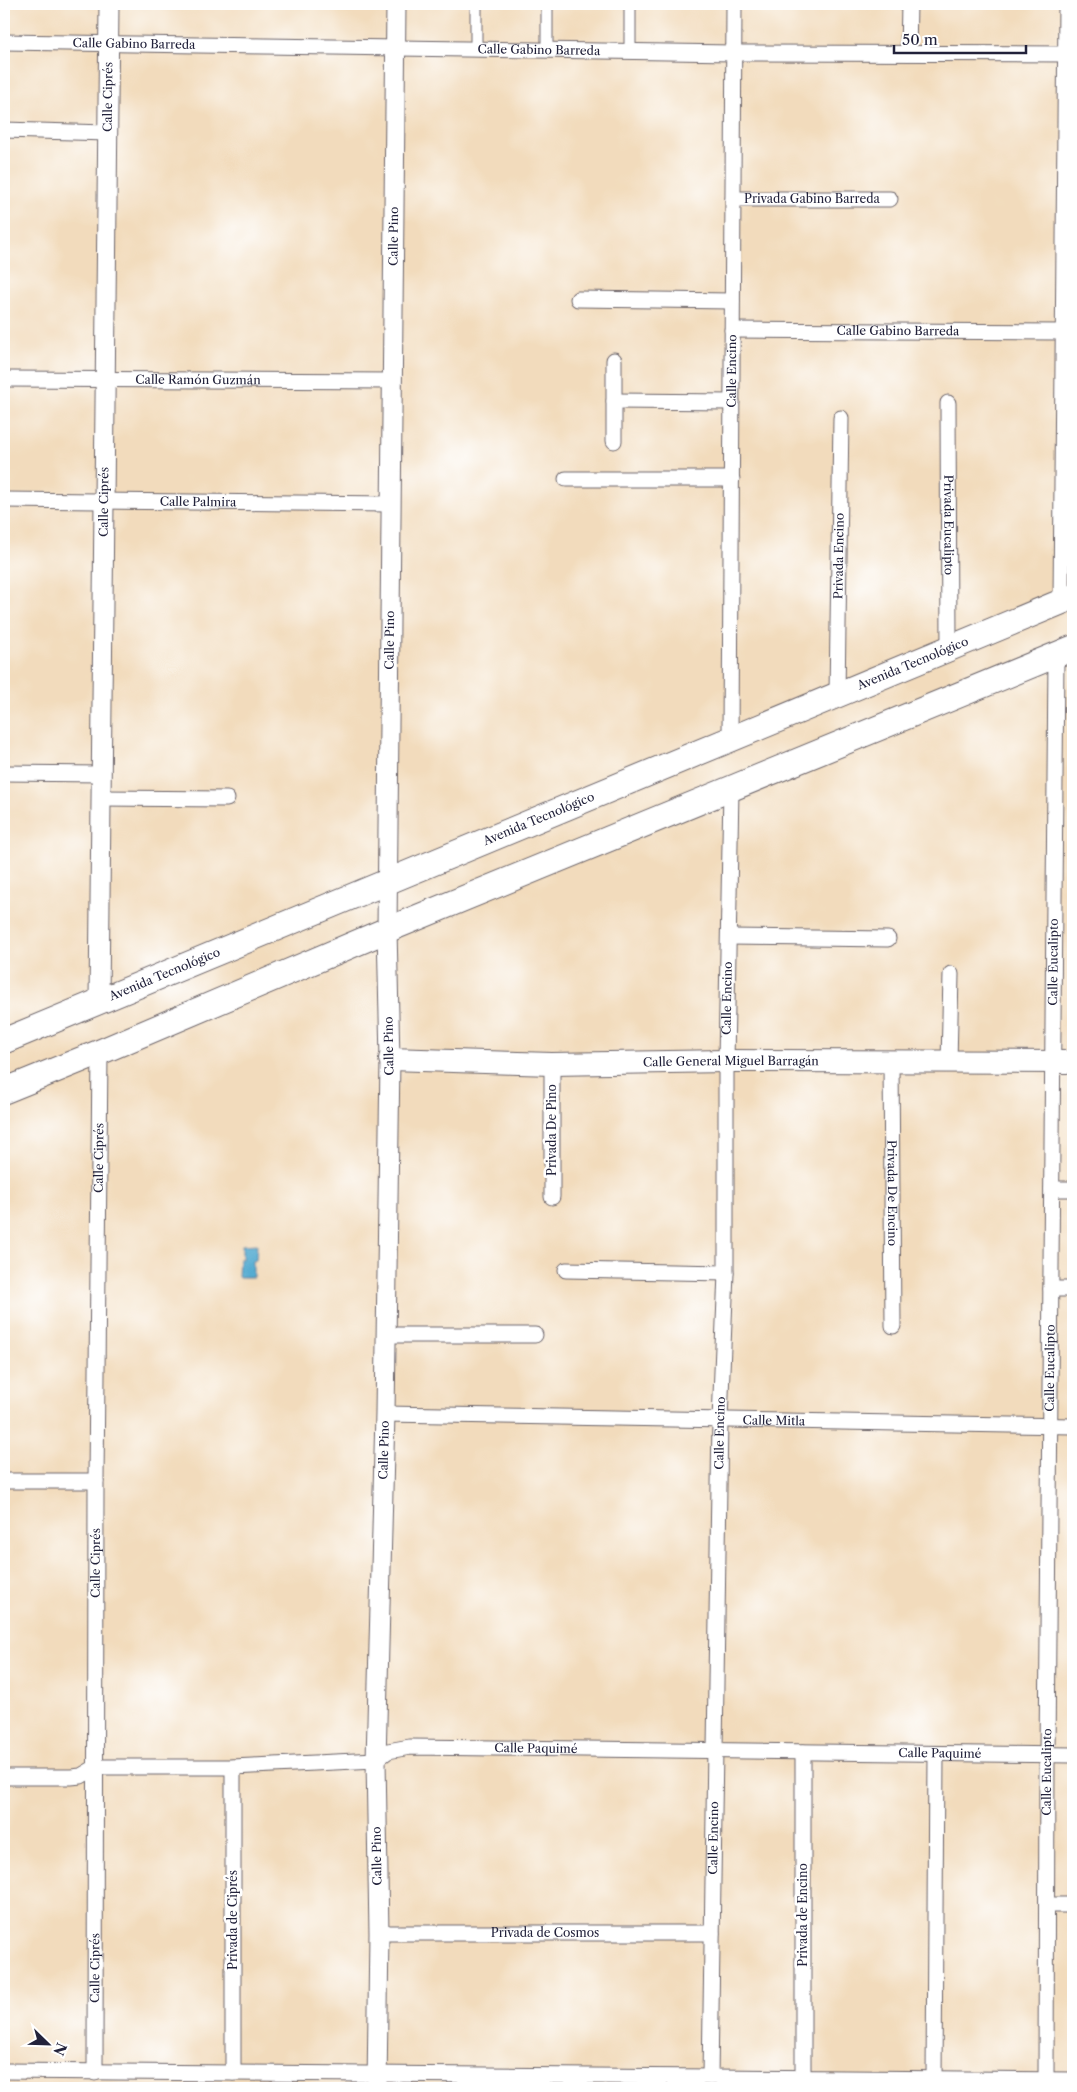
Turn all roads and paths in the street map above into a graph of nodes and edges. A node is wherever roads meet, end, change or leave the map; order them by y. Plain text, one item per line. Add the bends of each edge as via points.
1 (108, 4) edge
2 (396, 4) edge
3 (476, 4) edge
4 (548, 4) edge
5 (630, 4) edge
6 (734, 4) edge
7 (909, 4) edge
8 (1066, 4) edge
9 (4, 42) edge
10 (108, 42) junction
11 (395, 47) junction
12 (476, 48) junction
13 (547, 50) junction
14 (630, 51) junction
15 (734, 53) junction
16 (908, 53) junction
17 (1069, 54) edge
18 (4, 130) edge
19 (107, 133) junction
20 (733, 199) junction
21 (890, 199) dead end
22 (1068, 265) edge
23 (578, 299) dead end
24 (732, 301) junction
25 (732, 330) junction
26 (1063, 332) junction
27 (614, 360) dead end
28 (4, 379) edge
29 (105, 379) junction
30 (392, 381) junction
31 (1068, 385) edge
32 (614, 401) junction
33 (732, 402) junction
34 (948, 403) dead end
35 (841, 418) dead end
36 (614, 440) dead end
37 (566, 479) dead end
38 (732, 479) junction
39 (4, 500) edge
40 (104, 502) junction
41 (390, 504) junction
42 (1067, 600) edge
43 (949, 649) junction
44 (1064, 652) edge
45 (837, 695) junction
46 (730, 739) junction
47 (4, 773) edge
48 (101, 774) junction
49 (731, 789) junction
50 (101, 798) junction
51 (227, 799) dead end
52 (387, 882) junction
53 (387, 930) junction
54 (729, 937) junction
55 (888, 939) dead end
56 (951, 974) dead end
57 (99, 1001) junction
58 (4, 1041) edge
59 (100, 1052) junction
60 (390, 1059) junction
61 (726, 1061) junction
62 (891, 1061) junction
63 (1063, 1062) edge
64 (949, 1063) junction
65 (552, 1064) junction
66 (4, 1091) edge
67 (1052, 1189) junction
68 (1073, 1189) edge
69 (552, 1197) dead end
70 (566, 1270) dead end
71 (726, 1273) junction
72 (1050, 1289) junction
73 (1073, 1289) edge
74 (893, 1326) dead end
75 (386, 1335) junction
76 (535, 1335) dead end
77 (385, 1414) junction
78 (720, 1420) junction
79 (1050, 1426) junction
80 (1073, 1426) edge
81 (4, 1481) edge
82 (96, 1482) junction
83 (715, 1751) junction
84 (803, 1752) junction
85 (936, 1754) junction
86 (1047, 1755) junction
87 (1073, 1755) edge
88 (376, 1760) junction
89 (96, 1767) junction
90 (234, 1767) junction
91 (4, 1777) edge
92 (1047, 1905) junction
93 (1073, 1905) edge
94 (379, 1933) junction
95 (712, 1933) junction
96 (4, 2071) edge
97 (95, 2073) junction
98 (233, 2073) junction
99 (710, 2077) junction
100 (803, 2078) junction
101 (934, 2079) junction
102 (1046, 2080) junction
103 (1073, 2080) edge
104 (377, 2081) edge

1 - 10 street, Calle Ciprés
2 - 11 street, Calle Pino
3 - 12 street
4 - 13 street
5 - 14 street
6 - 15 street, Calle Encino
7 - 16 street
8 - 17 street
9 - 10 street, Calle Gabino Barreda
10 - 11 street, Calle Gabino Barreda
10 - 19 street, Calle Ciprés
11 - 12 street, Calle Gabino Barreda
11 - 30 street, Calle Pino
12 - 13 street, Calle Gabino Barreda
13 - 14 street, Calle Gabino Barreda
14 - 15 street, Calle Gabino Barreda
15 - 16 street, Calle Gabino Barreda
15 - 20 street, Calle Encino
16 - 17 street, Calle Gabino Barreda
17 - 22 street
18 - 19 street
19 - 29 street, Calle Ciprés
20 - 21 street, Privada Gabino Barreda
20 - 24 street, Calle Encino
22 - 26 street
23 - 24 street
24 - 25 street, Calle Encino
25 - 26 street, Calle Gabino Barreda
25 - 33 street, Calle Encino
26 - 31 street
27 - 32 street
28 - 29 street, Calle Ramón Guzmán
29 - 30 street, Calle Ramón Guzmán
29 - 40 street, Calle Ciprés
30 - 41 street, Calle Pino
31 - 42 street
32 - 33 street
32 - 36 street
33 - 38 street, Calle Encino
34 - 43 street, Privada Eucalipto
35 - 45 street, Privada Encino
37 - 38 street
38 - 46 street, Calle Encino
39 - 40 street, Calle Palmira
40 - 41 street, Calle Palmira
40 - 48 street, Calle Ciprés
41 - 52 street, Calle Pino
42 - 43 main road, Avenida Tecnológico
43 - 45 main road, Avenida Tecnológico
44 - 49 main road
44 - 63 street, Calle Eucalipto
45 - 46 main road, Avenida Tecnológico
46 - 52 main road, Avenida Tecnológico
47 - 48 street
48 - 50 street, Calle Ciprés
49 - 53 main road
49 - 54 street, Calle Encino
50 - 51 street
50 - 57 street, Calle Ciprés
52 - 53 street, Calle Pino
52 - 57 main road, Avenida Tecnológico
53 - 59 main road
53 - 60 street, Calle Pino
54 - 55 street
54 - 61 street, Calle Encino
56 - 64 street
57 - 58 main road, Avenida Tecnológico
59 - 66 main road
59 - 82 street, Calle Ciprés
60 - 65 main road, Calle General Miguel Barragán
60 - 75 street, Calle Pino
61 - 62 main road, Calle General Miguel Barragán
61 - 65 main road, Calle General Miguel Barragán
61 - 71 street, Calle Encino
62 - 64 main road, Calle General Miguel Barragán
62 - 74 street, Privada De Encino
63 - 64 main road, Calle General Miguel Barragán
63 - 67 street, Calle Eucalipto
65 - 69 street, Privada De Pino
67 - 68 street
67 - 72 street, Calle Eucalipto
70 - 71 street
71 - 78 street, Calle Encino
72 - 73 street
72 - 79 street, Calle Eucalipto
75 - 76 street
75 - 77 street, Calle Pino
77 - 78 street, Calle Mitla
77 - 88 street, Calle Pino
78 - 79 street, Calle Mitla
78 - 83 street, Calle Encino
79 - 80 street, Calle Mitla
79 - 86 street, Calle Eucalipto
81 - 82 street
82 - 89 street, Calle Ciprés
83 - 84 street, Calle Paquimé
83 - 88 street, Calle Paquimé via 410,1747 388,1751
83 - 95 street, Calle Encino
84 - 85 street, Calle Paquimé
84 - 100 street, Privada de Encino
85 - 86 street, Calle Paquimé
85 - 101 street
86 - 87 street, Calle Paquimé
86 - 92 street, Calle Eucalipto
88 - 90 street, Calle Paquimé
88 - 94 street, Calle Pino
89 - 90 street, Calle Paquimé
89 - 91 street, Calle Paquimé via 81,1776
89 - 97 street, Calle Ciprés
90 - 98 street, Privada de Ciprés
92 - 93 street
92 - 102 street, Calle Eucalipto
94 - 95 street, Privada de Cosmos
94 - 104 street, Calle Pino
95 - 99 street, Calle Encino
96 - 97 street
97 - 98 street
98 - 104 street
99 - 100 street
99 - 104 street
100 - 101 street
101 - 102 street
102 - 103 street

